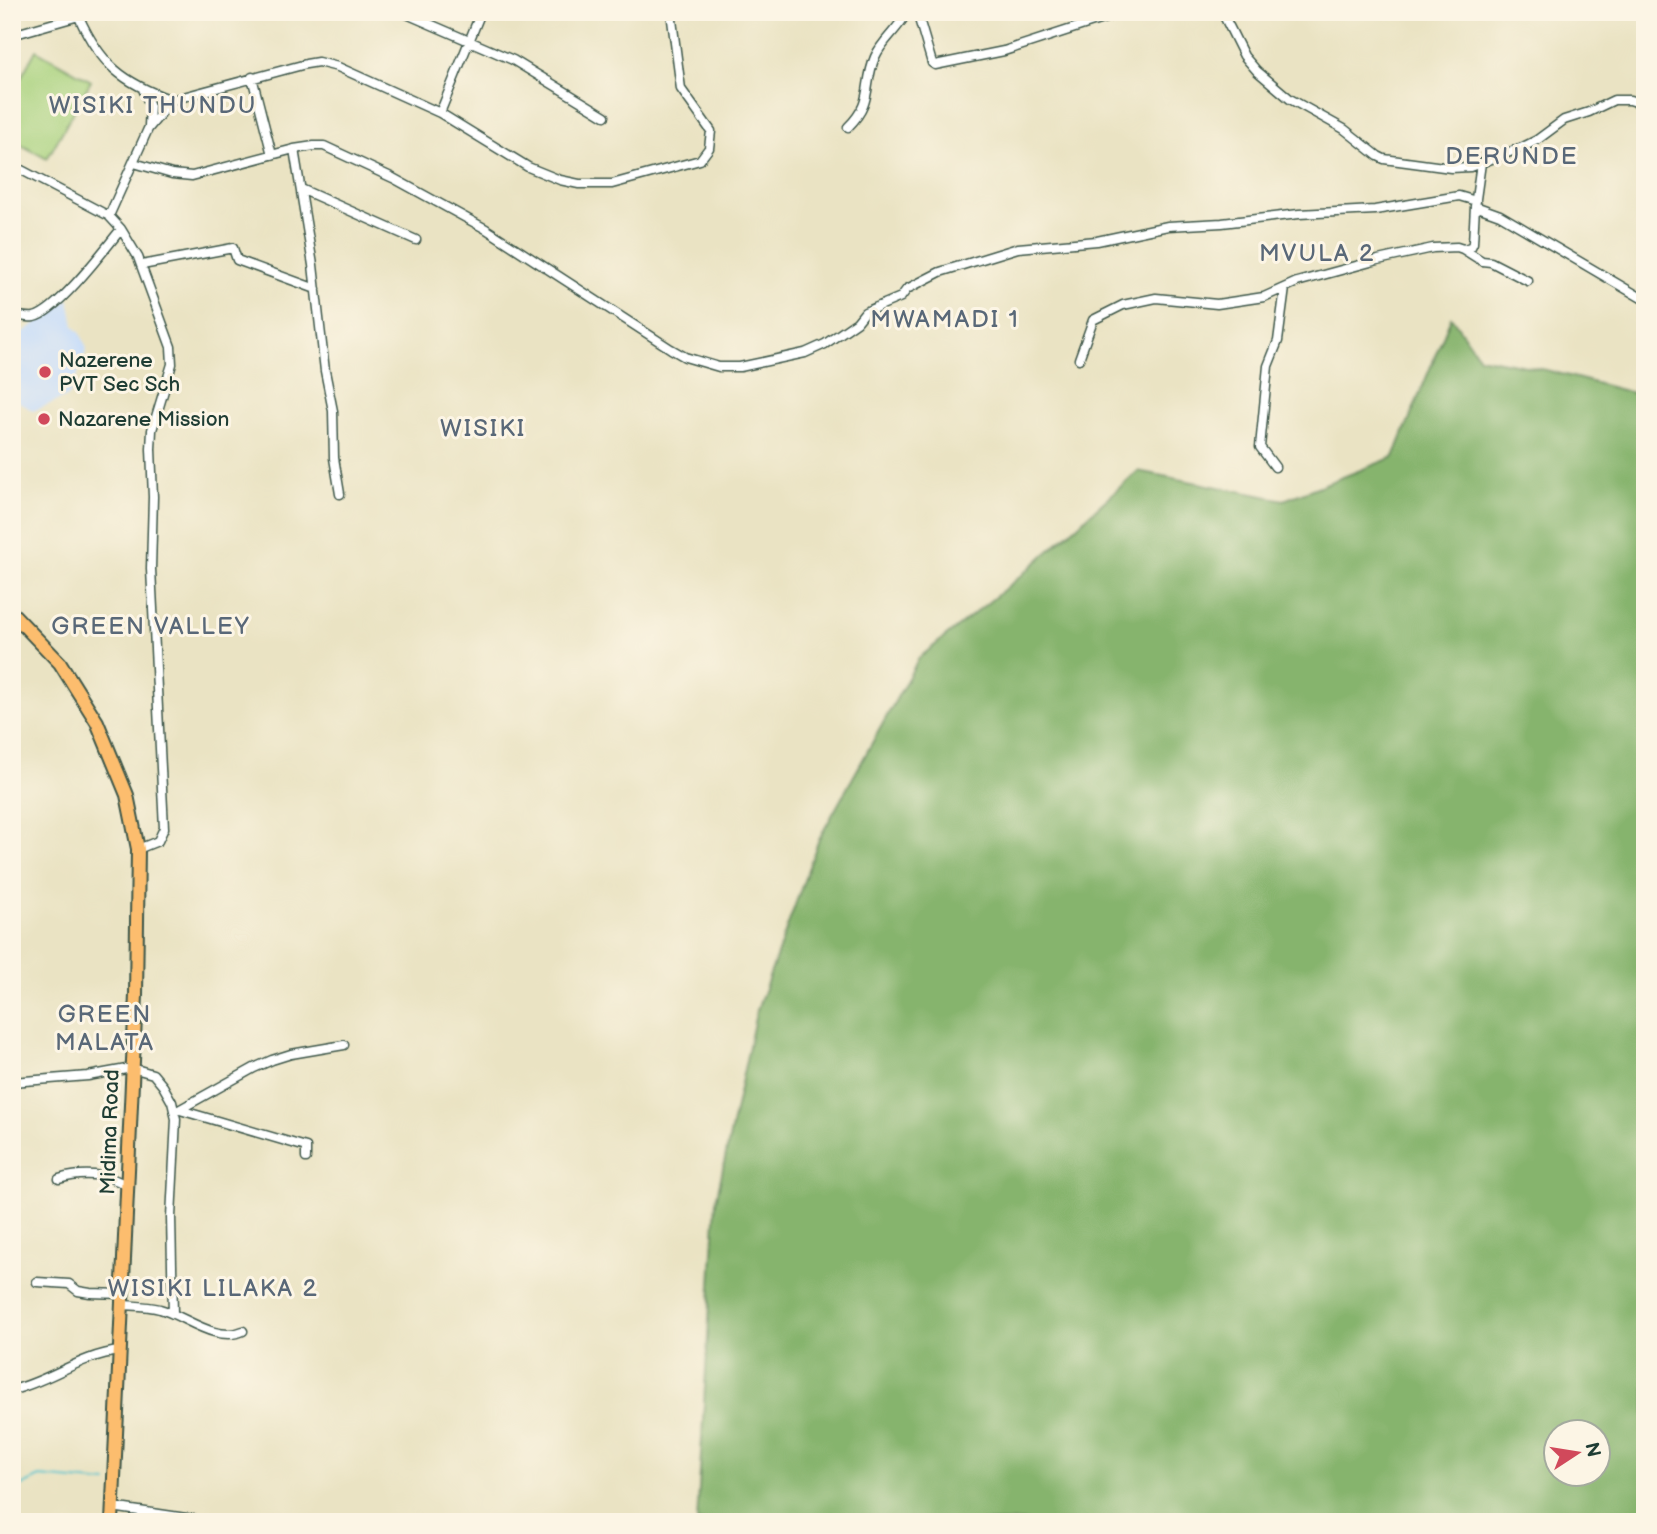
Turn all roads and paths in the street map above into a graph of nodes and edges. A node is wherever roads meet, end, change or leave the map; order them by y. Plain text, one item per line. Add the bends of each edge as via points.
1 (93, 12) edge
2 (194, 12) edge
3 (213, 12) edge
4 (402, 12) edge
5 (481, 12) edge
6 (671, 12) edge
7 (907, 12) edge
8 (917, 12) edge
9 (1124, 12) edge
10 (1222, 12) edge
11 (79, 17) junction
12 (12, 35) edge
13 (470, 42) junction
14 (252, 77) junction
15 (143, 89) junction
16 (172, 100) junction
17 (1645, 104) edge
18 (440, 113) junction
19 (605, 116) dead end
20 (848, 127) dead end
21 (148, 129) junction
22 (295, 149) junction
23 (272, 155) junction
24 (134, 163) junction
25 (1481, 163) junction
26 (12, 165) edge
27 (301, 189) junction
28 (1476, 204) junction
29 (109, 216) junction
30 (121, 229) junction
31 (416, 240) dead end
32 (1463, 249) junction
33 (142, 265) junction
34 (1528, 281) dead end
35 (1285, 288) junction
36 (316, 289) junction
37 (1645, 300) edge
38 (12, 314) edge
39 (1079, 359) dead end
40 (1275, 467) dead end
41 (340, 494) dead end
42 (12, 613) edge
43 (138, 849) junction
44 (344, 1045) dead end
45 (132, 1068) junction
46 (12, 1082) edge
47 (178, 1111) junction
48 (306, 1158) dead end
49 (59, 1179) dead end
50 (127, 1186) junction
51 (37, 1282) dead end
52 (122, 1300) junction
53 (173, 1314) junction
54 (243, 1331) dead end
55 (120, 1351) junction
56 (12, 1390) edge
57 (112, 1507) junction
58 (111, 1522) edge
59 (213, 1522) edge

1 - 11 street
2 - 3 street
4 - 13 street
5 - 13 street
6 - 18 street via 681,89 711,131 709,148 699,160 612,184 579,184 528,167
7 - 20 street via 876,55 864,105
8 - 9 street via 932,63 938,65 1004,51
10 - 25 street via 1257,71 1290,99 1344,129 1378,156 1451,169
11 - 12 street
11 - 15 street via 106,63
13 - 18 street
13 - 19 street via 513,60
14 - 16 street
14 - 18 street via 306,64 328,64
14 - 23 street
15 - 16 street
15 - 21 street via 150,106
16 - 21 street
17 - 25 street via 1614,100
21 - 24 street
22 - 23 street
22 - 27 street
22 - 28 street via 324,146 393,178 486,229 671,349 719,367 740,367 813,350 865,312 901,297 940,272 1018,248 1097,241 1168,226 1375,210 1459,196
23 - 24 street via 192,176
24 - 29 street
25 - 28 street
26 - 29 street
27 - 31 street
27 - 36 street
28 - 32 street via 1474,243
28 - 37 street
29 - 30 street
30 - 33 street
30 - 38 street via 46,311 32,317
32 - 34 street
32 - 35 street via 1423,249
33 - 36 street via 233,248 237,260
33 - 43 street via 170,339 172,364 152,430 151,449 151,569 164,828 158,841
35 - 39 street via 1269,296 1217,304 1163,298 1123,305 1093,320
35 - 40 street via 1278,341 1268,366 1260,447
36 - 41 street
42 - 43 main road, Midima Road via 60,663 97,722 127,794
43 - 45 main road, Midima Road
44 - 47 street via 272,1060
45 - 46 street
45 - 47 street via 153,1074
45 - 50 main road, Midima Road
47 - 48 street via 306,1147
47 - 53 street
49 - 50 street via 96,1176
50 - 52 main road, Midima Road
51 - 52 street via 69,1284 78,1291
52 - 53 street
52 - 55 main road, Midima Road
53 - 54 street via 218,1332
55 - 56 street via 96,1355
55 - 57 main road, Midima Road
57 - 58 main road, Midima Road
57 - 59 street

